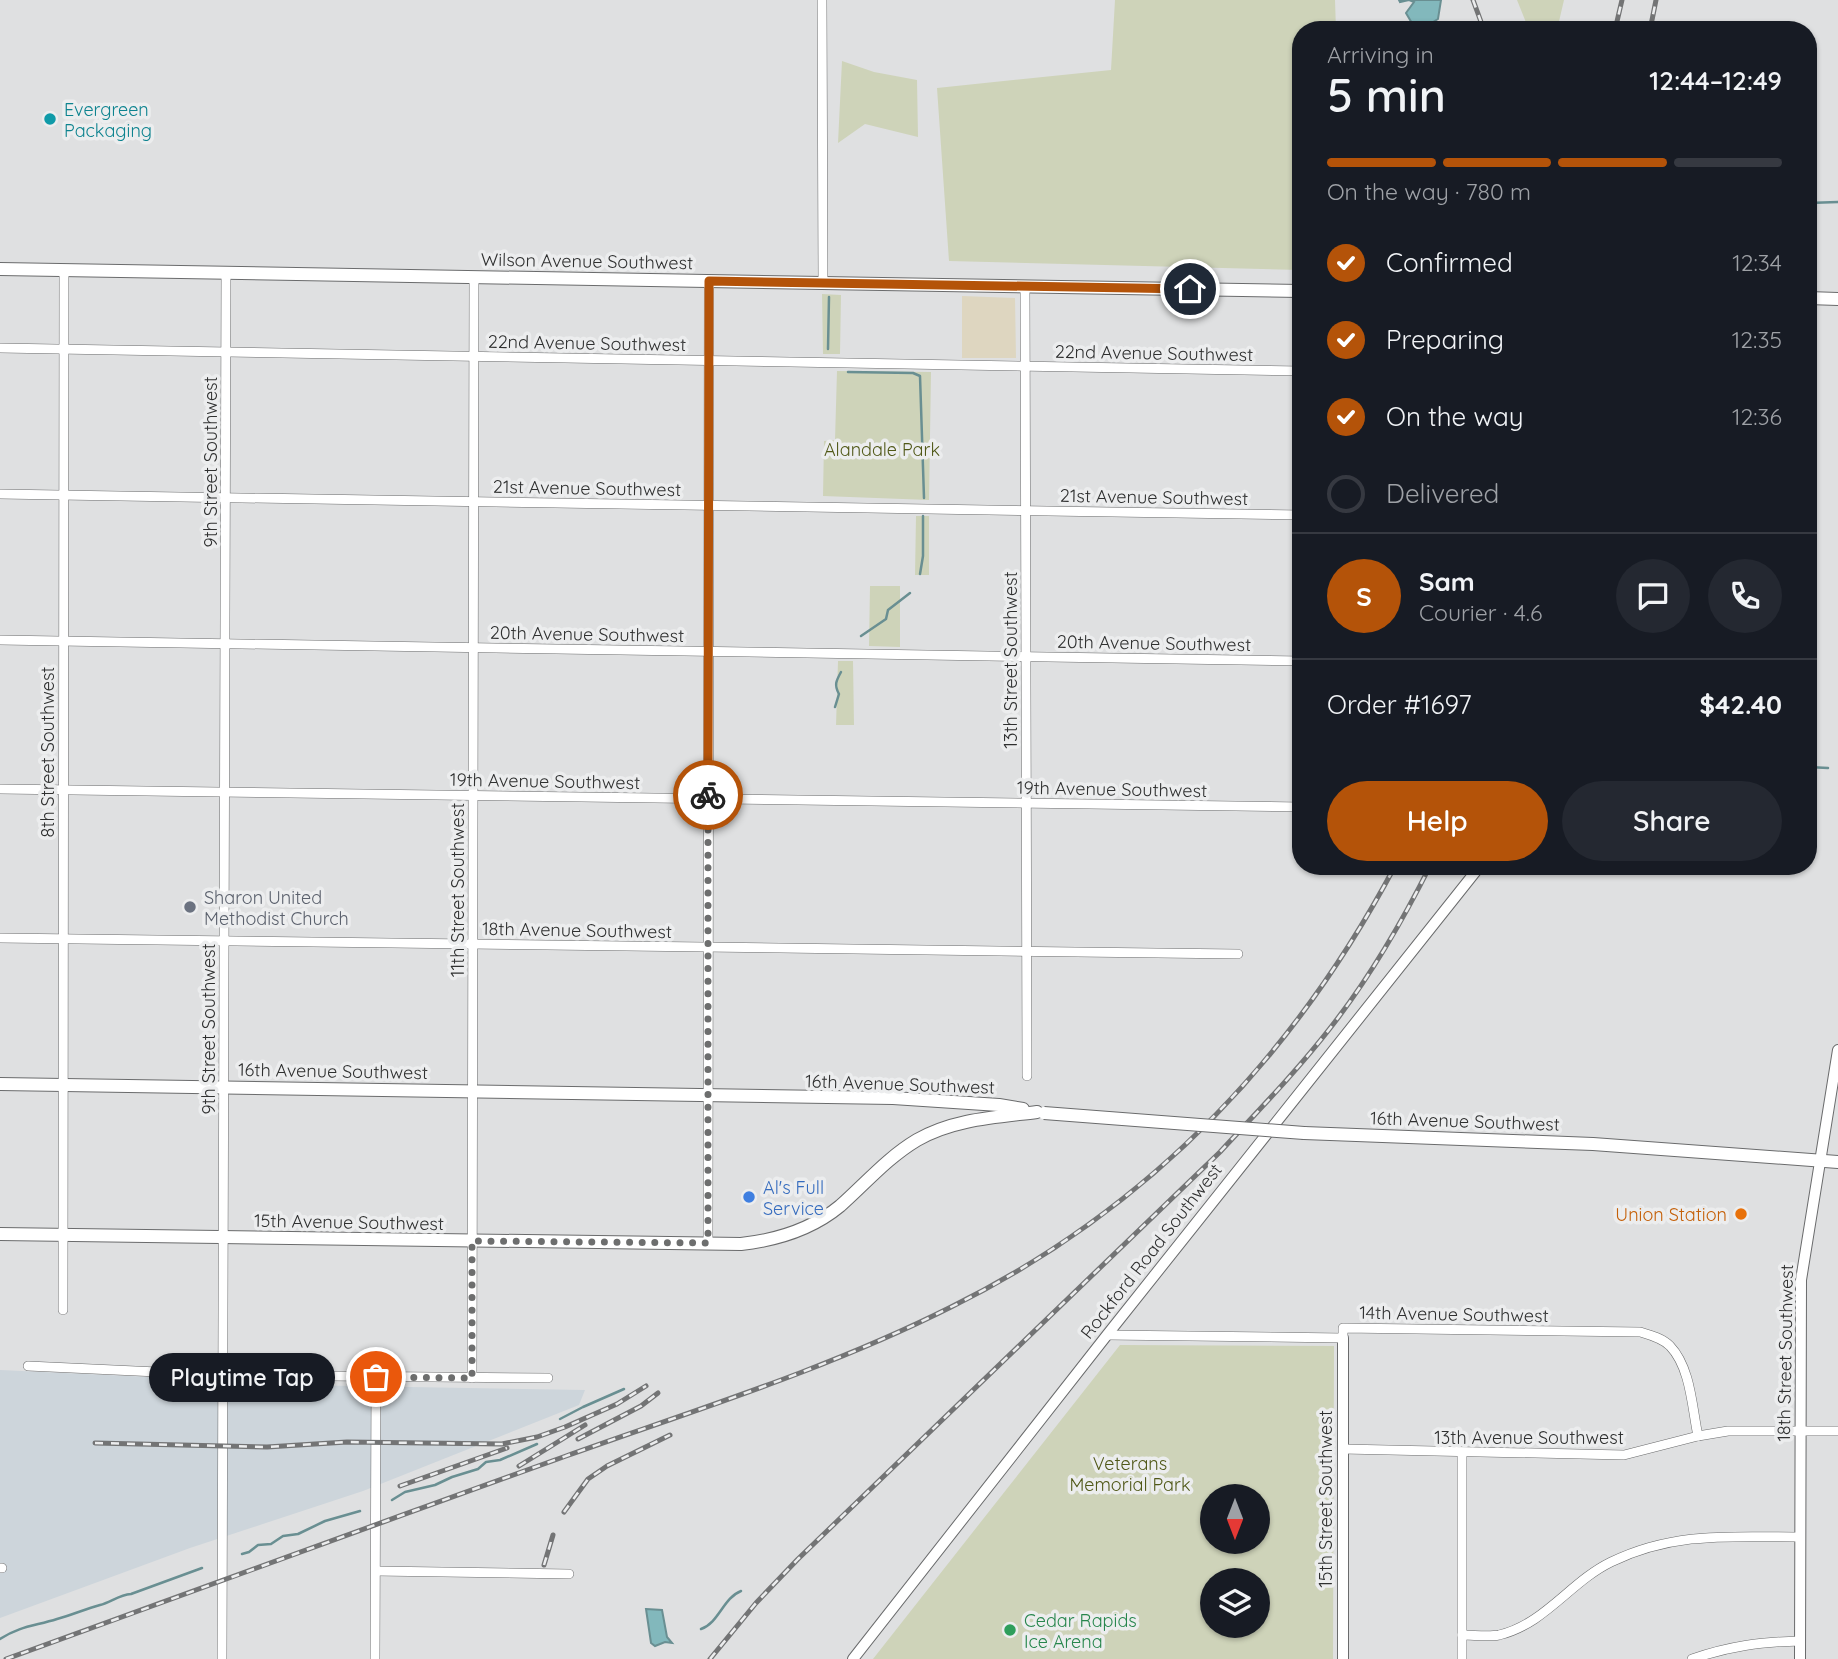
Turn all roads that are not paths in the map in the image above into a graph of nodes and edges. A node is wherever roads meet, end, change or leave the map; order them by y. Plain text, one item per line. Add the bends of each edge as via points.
1 (822, 0) edge
2 (0, 269) edge
3 (64, 270) junction
4 (226, 272) junction
5 (474, 277) junction
6 (709, 281) junction
7 (823, 283) junction
8 (1025, 286) junction
9 (1292, 291) edge
10 (1817, 298) edge
11 (1838, 299) edge
12 (0, 348) edge
13 (64, 349) junction
14 (226, 352) junction
15 (474, 356) junction
16 (709, 361) junction
17 (1026, 366) junction
18 (1292, 371) edge
19 (0, 494) edge
20 (64, 495) junction
21 (225, 497) junction
22 (473, 501) junction
23 (708, 505) junction
24 (1026, 510) junction
25 (1292, 515) edge
26 (0, 640) edge
27 (63, 641) junction
28 (225, 644) junction
29 (473, 648) junction
30 (708, 652) junction
31 (1026, 657) junction
32 (1292, 661) edge
33 (0, 789) edge
34 (63, 790) junction
35 (224, 792) junction
36 (473, 795) junction
37 (708, 799) junction
38 (1026, 803) junction
39 (1292, 807) edge
40 (1473, 875) edge
41 (0, 938) edge
42 (63, 939) junction
43 (224, 941) junction
44 (472, 944) junction
45 (708, 947) junction
46 (1027, 951) junction
47 (1238, 954) dead end
48 (1838, 1050) edge
49 (1027, 1076) dead end
50 (0, 1084) edge
51 (62, 1084) junction
52 (223, 1087) junction
53 (472, 1091) junction
54 (708, 1095) junction
55 (1040, 1112) junction
56 (1820, 1161) junction
57 (1838, 1162) edge
58 (0, 1234) edge
59 (62, 1235) junction
60 (223, 1237) junction
61 (472, 1241) junction
62 (708, 1243) junction
63 (63, 1310) dead end
64 (1107, 1335) junction
65 (1343, 1338) junction
66 (28, 1366) dead end
67 (222, 1375) junction
68 (376, 1377) junction
69 (472, 1378) junction
70 (548, 1378) dead end
71 (1801, 1431) junction
72 (1838, 1431) edge
73 (1698, 1436) junction
74 (1343, 1449) junction
75 (1462, 1453) junction
76 (1800, 1537) junction
77 (376, 1571) junction
78 (569, 1574) dead end
79 (1462, 1635) junction
80 (1800, 1642) junction
81 (222, 1659) edge
82 (375, 1659) edge
83 (853, 1659) edge
84 (1343, 1659) edge
85 (1462, 1659) edge
86 (1692, 1659) edge
87 (1800, 1659) edge

1 - 7 street
2 - 3 main road, Wilson Avenue Southwest
3 - 4 main road, Wilson Avenue Southwest
3 - 13 street, 8th Street Southwest
4 - 5 main road, Wilson Avenue Southwest
4 - 14 street, 9th Street Southwest
5 - 6 main road, Wilson Avenue Southwest
5 - 15 street, 11th Street Southwest
6 - 7 main road, Wilson Avenue Southwest
6 - 16 street
7 - 8 main road, Wilson Avenue Southwest
8 - 9 main road, Wilson Avenue Southwest
8 - 17 street, 13th Street Southwest
10 - 11 main road
12 - 13 street, 22nd Avenue Southwest
13 - 14 street, 22nd Avenue Southwest
13 - 20 street, 8th Street Southwest
14 - 15 street, 22nd Avenue Southwest
14 - 21 street, 9th Street Southwest
15 - 16 street, 22nd Avenue Southwest
15 - 22 street, 11th Street Southwest
16 - 17 street, 22nd Avenue Southwest
16 - 23 street
17 - 18 street, 22nd Avenue Southwest
17 - 24 street, 13th Street Southwest
19 - 20 street, 21st Avenue Southwest
20 - 21 street, 21st Avenue Southwest
20 - 27 street, 8th Street Southwest
21 - 22 street, 21st Avenue Southwest
21 - 28 street, 9th Street Southwest
22 - 23 street, 21st Avenue Southwest
22 - 29 street, 11th Street Southwest
23 - 24 street, 21st Avenue Southwest
23 - 30 street
24 - 25 street, 21st Avenue Southwest
24 - 31 street, 13th Street Southwest
26 - 27 street, 20th Avenue Southwest
27 - 28 street, 20th Avenue Southwest
27 - 34 street, 8th Street Southwest
28 - 29 street, 20th Avenue Southwest
28 - 35 street, 9th Street Southwest
29 - 30 street, 20th Avenue Southwest
29 - 36 street, 11th Street Southwest
30 - 31 street, 20th Avenue Southwest
30 - 37 street
31 - 32 street, 20th Avenue Southwest
31 - 38 street, 13th Street Southwest
33 - 34 street, 19th Avenue Southwest
34 - 35 street, 19th Avenue Southwest
34 - 42 street, 8th Street Southwest
35 - 36 street, 19th Avenue Southwest
35 - 43 street, 9th Street Southwest
36 - 37 street, 19th Avenue Southwest
36 - 44 street, 11th Street Southwest
37 - 38 street, 19th Avenue Southwest
37 - 45 street
38 - 39 street, 19th Avenue Southwest
38 - 46 street, 13th Street Southwest
40 - 64 street, Rockford Road Southwest
41 - 42 street, 18th Avenue Southwest
42 - 43 street, 18th Avenue Southwest
42 - 51 street, 8th Street Southwest
43 - 44 street, 18th Avenue Southwest
43 - 52 street, 9th Street Southwest
44 - 45 street, 18th Avenue Southwest
44 - 53 street, 11th Street Southwest
45 - 46 street, 18th Avenue Southwest
45 - 54 street
46 - 47 street, 18th Avenue Southwest
46 - 49 street, 13th Street Southwest
48 - 56 street, 18th Street Southwest
50 - 51 main road, 16th Avenue Southwest
51 - 52 main road, 16th Avenue Southwest
51 - 59 street, 8th Street Southwest
52 - 53 main road, 16th Avenue Southwest
52 - 60 street, 9th Street Southwest
53 - 54 main road, 16th Avenue Southwest
53 - 61 street, 11th Street Southwest
54 - 55 main road, 16th Avenue Southwest via 943,1101
54 - 62 street
55 - 56 main road, 16th Avenue Southwest, bridge via 1304,1133 1593,1143
55 - 62 main road, 15th Avenue Southwest via 953,1124 920,1138 892,1156 838,1208 791,1235 741,1244
56 - 57 main road, 16th Avenue Southwest
56 - 71 street, 18th Street Southwest via 1801,1280
58 - 59 main road, 15th Avenue Southwest
59 - 60 main road, 15th Avenue Southwest
59 - 63 street, 8th Street Southwest
60 - 61 main road, 15th Avenue Southwest
60 - 67 street, 9th Street Southwest
61 - 62 main road, 15th Avenue Southwest
61 - 69 street, 11th Street Southwest
64 - 65 street, 14th Avenue Southwest
64 - 83 street, Rockford Road Southwest
65 - 73 street, 14th Avenue Southwest via 1343,1328 1640,1332 1669,1345 1679,1358
65 - 74 street, 15th Street Southwest
66 - 67 street
67 - 68 street
67 - 81 street, 9th Street Southwest
68 - 69 street
68 - 77 street
69 - 70 street
71 - 72 street, 13th Avenue Southwest
71 - 73 street, 13th Avenue Southwest via 1728,1431
71 - 76 street, 18th Street Southwest
73 - 75 street, 13th Avenue Southwest via 1623,1455
74 - 75 street, 13th Avenue Southwest
74 - 84 street, 15th Street Southwest
75 - 79 street
76 - 79 street via 1669,1541 1589,1575 1526,1625 1497,1635
76 - 80 street, 18th Street Southwest
77 - 78 street
77 - 82 street
79 - 85 street
80 - 86 street via 1759,1642
80 - 87 street, 18th Street Southwest

